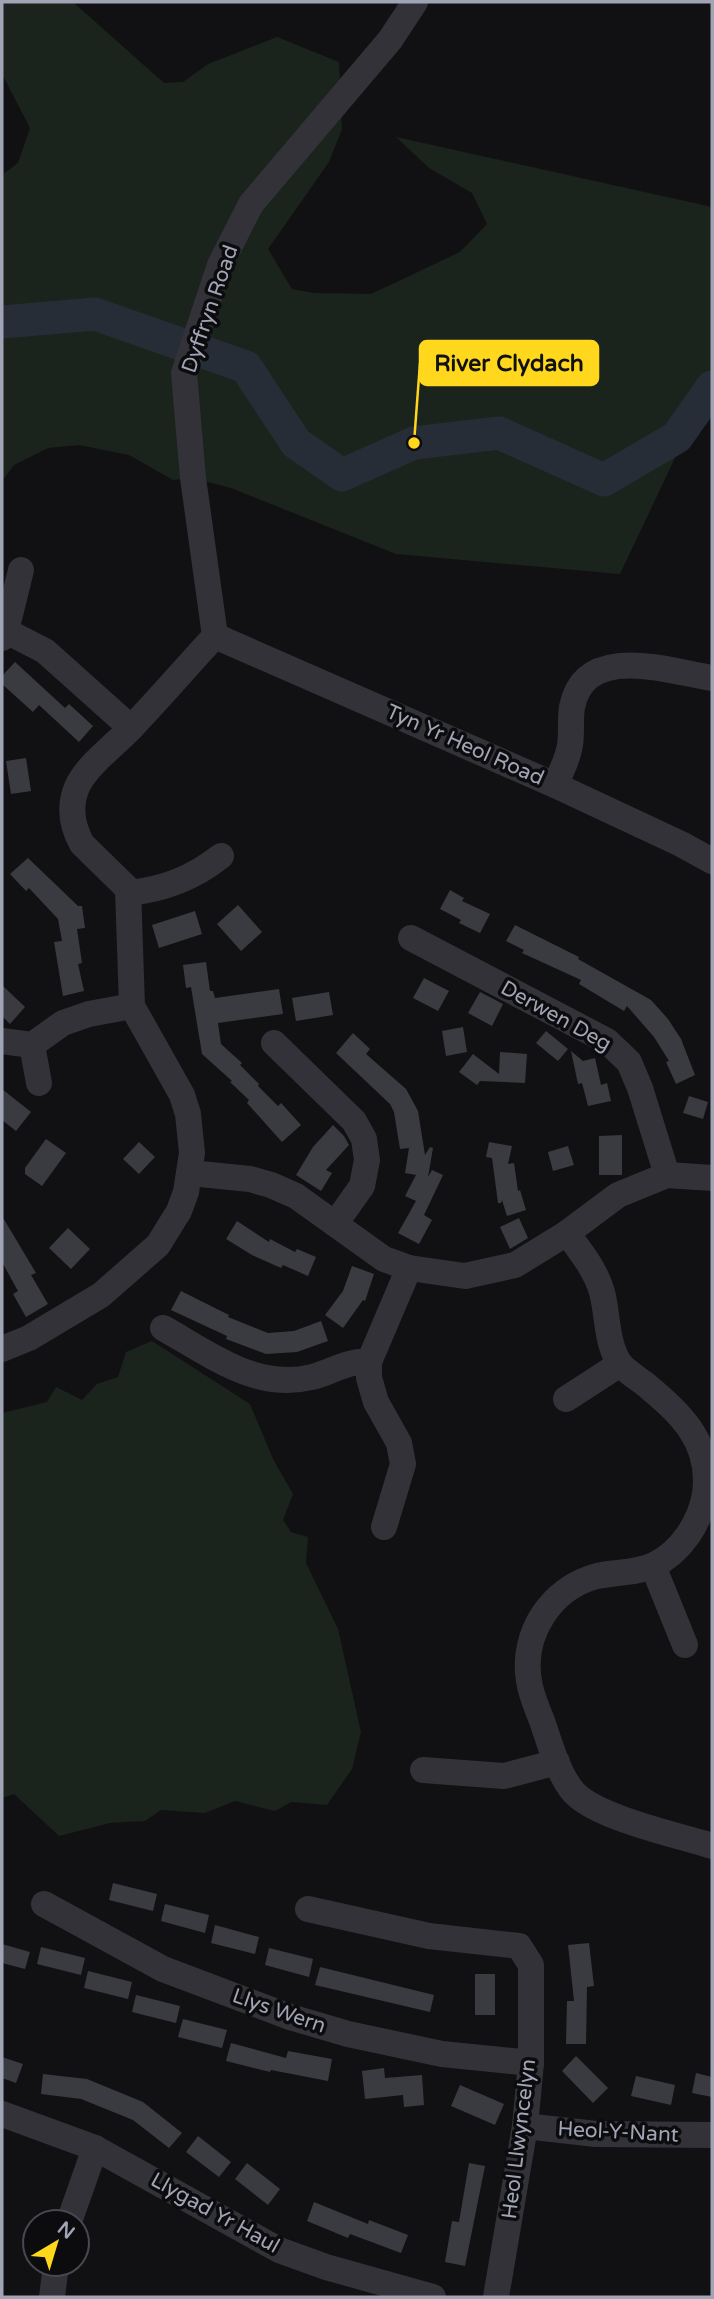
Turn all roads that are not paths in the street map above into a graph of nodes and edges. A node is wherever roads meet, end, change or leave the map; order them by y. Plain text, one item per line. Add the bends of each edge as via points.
1 (415, 2) edge
2 (21, 570) dead end
3 (4, 634) edge
4 (215, 636) junction
5 (712, 678) edge
6 (131, 728) junction
7 (555, 785) junction
8 (221, 856) dead end
9 (712, 861) edge
10 (129, 893) junction
11 (411, 938) dead end
12 (132, 1006) junction
13 (2, 1041) edge
14 (274, 1043) dead end
15 (32, 1045) junction
16 (39, 1083) dead end
17 (190, 1172) junction
18 (667, 1175) junction
19 (712, 1178) edge
20 (335, 1224) junction
21 (567, 1233) junction
22 (409, 1268) junction
23 (163, 1328) dead end
24 (2, 1349) edge
25 (369, 1362) junction
26 (621, 1364) junction
27 (566, 1399) dead end
28 (384, 1527) dead end
29 (653, 1566) junction
30 (685, 1645) dead end
31 (557, 1762) junction
32 (423, 1770) dead end
33 (712, 1846) edge
34 (44, 1904) dead end
35 (308, 1909) dead end
36 (531, 2063) junction
37 (2, 2114) edge
38 (525, 2126) junction
39 (712, 2135) edge
40 (95, 2148) junction
41 (74, 2208) edge
42 (54, 2278) edge
43 (402, 2293) edge
44 (52, 2297) edge
45 (433, 2297) edge
46 (496, 2297) edge

1 - 4 street, Dyffryn Road via 390,40 251,204 220,265 184,373
2 - 3 street
3 - 6 street via 45,651
4 - 6 street
4 - 7 street, Tyn Yr Heol Road
5 - 7 street via 630,664 598,671 582,685 574,701 570,744
6 - 10 street via 81,778 72,814 82,844
7 - 9 street, Tyn Yr Heol Road
8 - 10 street via 182,881
10 - 12 street
11 - 18 street, Derwen Deg via 607,1041 629,1062
12 - 15 street via 63,1023
12 - 17 street via 183,1095 191,1133
13 - 15 street
14 - 20 street via 354,1121 364,1139 368,1160 362,1186
15 - 16 street
17 - 20 street via 250,1178 271,1185 296,1196
17 - 24 street via 179,1211 158,1245 101,1295
18 - 19 street
18 - 21 street via 618,1195
20 - 22 street via 384,1259
21 - 22 street via 515,1265 465,1276
21 - 26 street via 591,1266
22 - 25 street
23 - 25 street via 250,1375 273,1380 312,1377 358,1361
25 - 28 street via 376,1402 399,1443 403,1464
26 - 27 street
26 - 29 street via 686,1421 704,1463 705,1493 695,1523 678,1548
29 - 30 street
29 - 31 street via 583,1581 557,1598 538,1623 528,1652 529,1682
31 - 32 street via 504,1776
31 - 33 street via 578,1798 598,1810
34 - 36 street, Llys Wern via 163,1969 290,2017 442,2054
35 - 36 street, Heol Llwyncelyn via 429,1936 519,1945 531,1965
36 - 38 street, Heol Llwyncelyn
37 - 40 street, Llygad Yr Haul
38 - 39 street, Heol-Y-Nant via 596,2134
38 - 46 street, Heol Llwyncelyn
40 - 41 street
40 - 43 street, Llygad Yr Haul via 279,2250
42 - 44 street
43 - 45 street, Llygad Yr Haul

